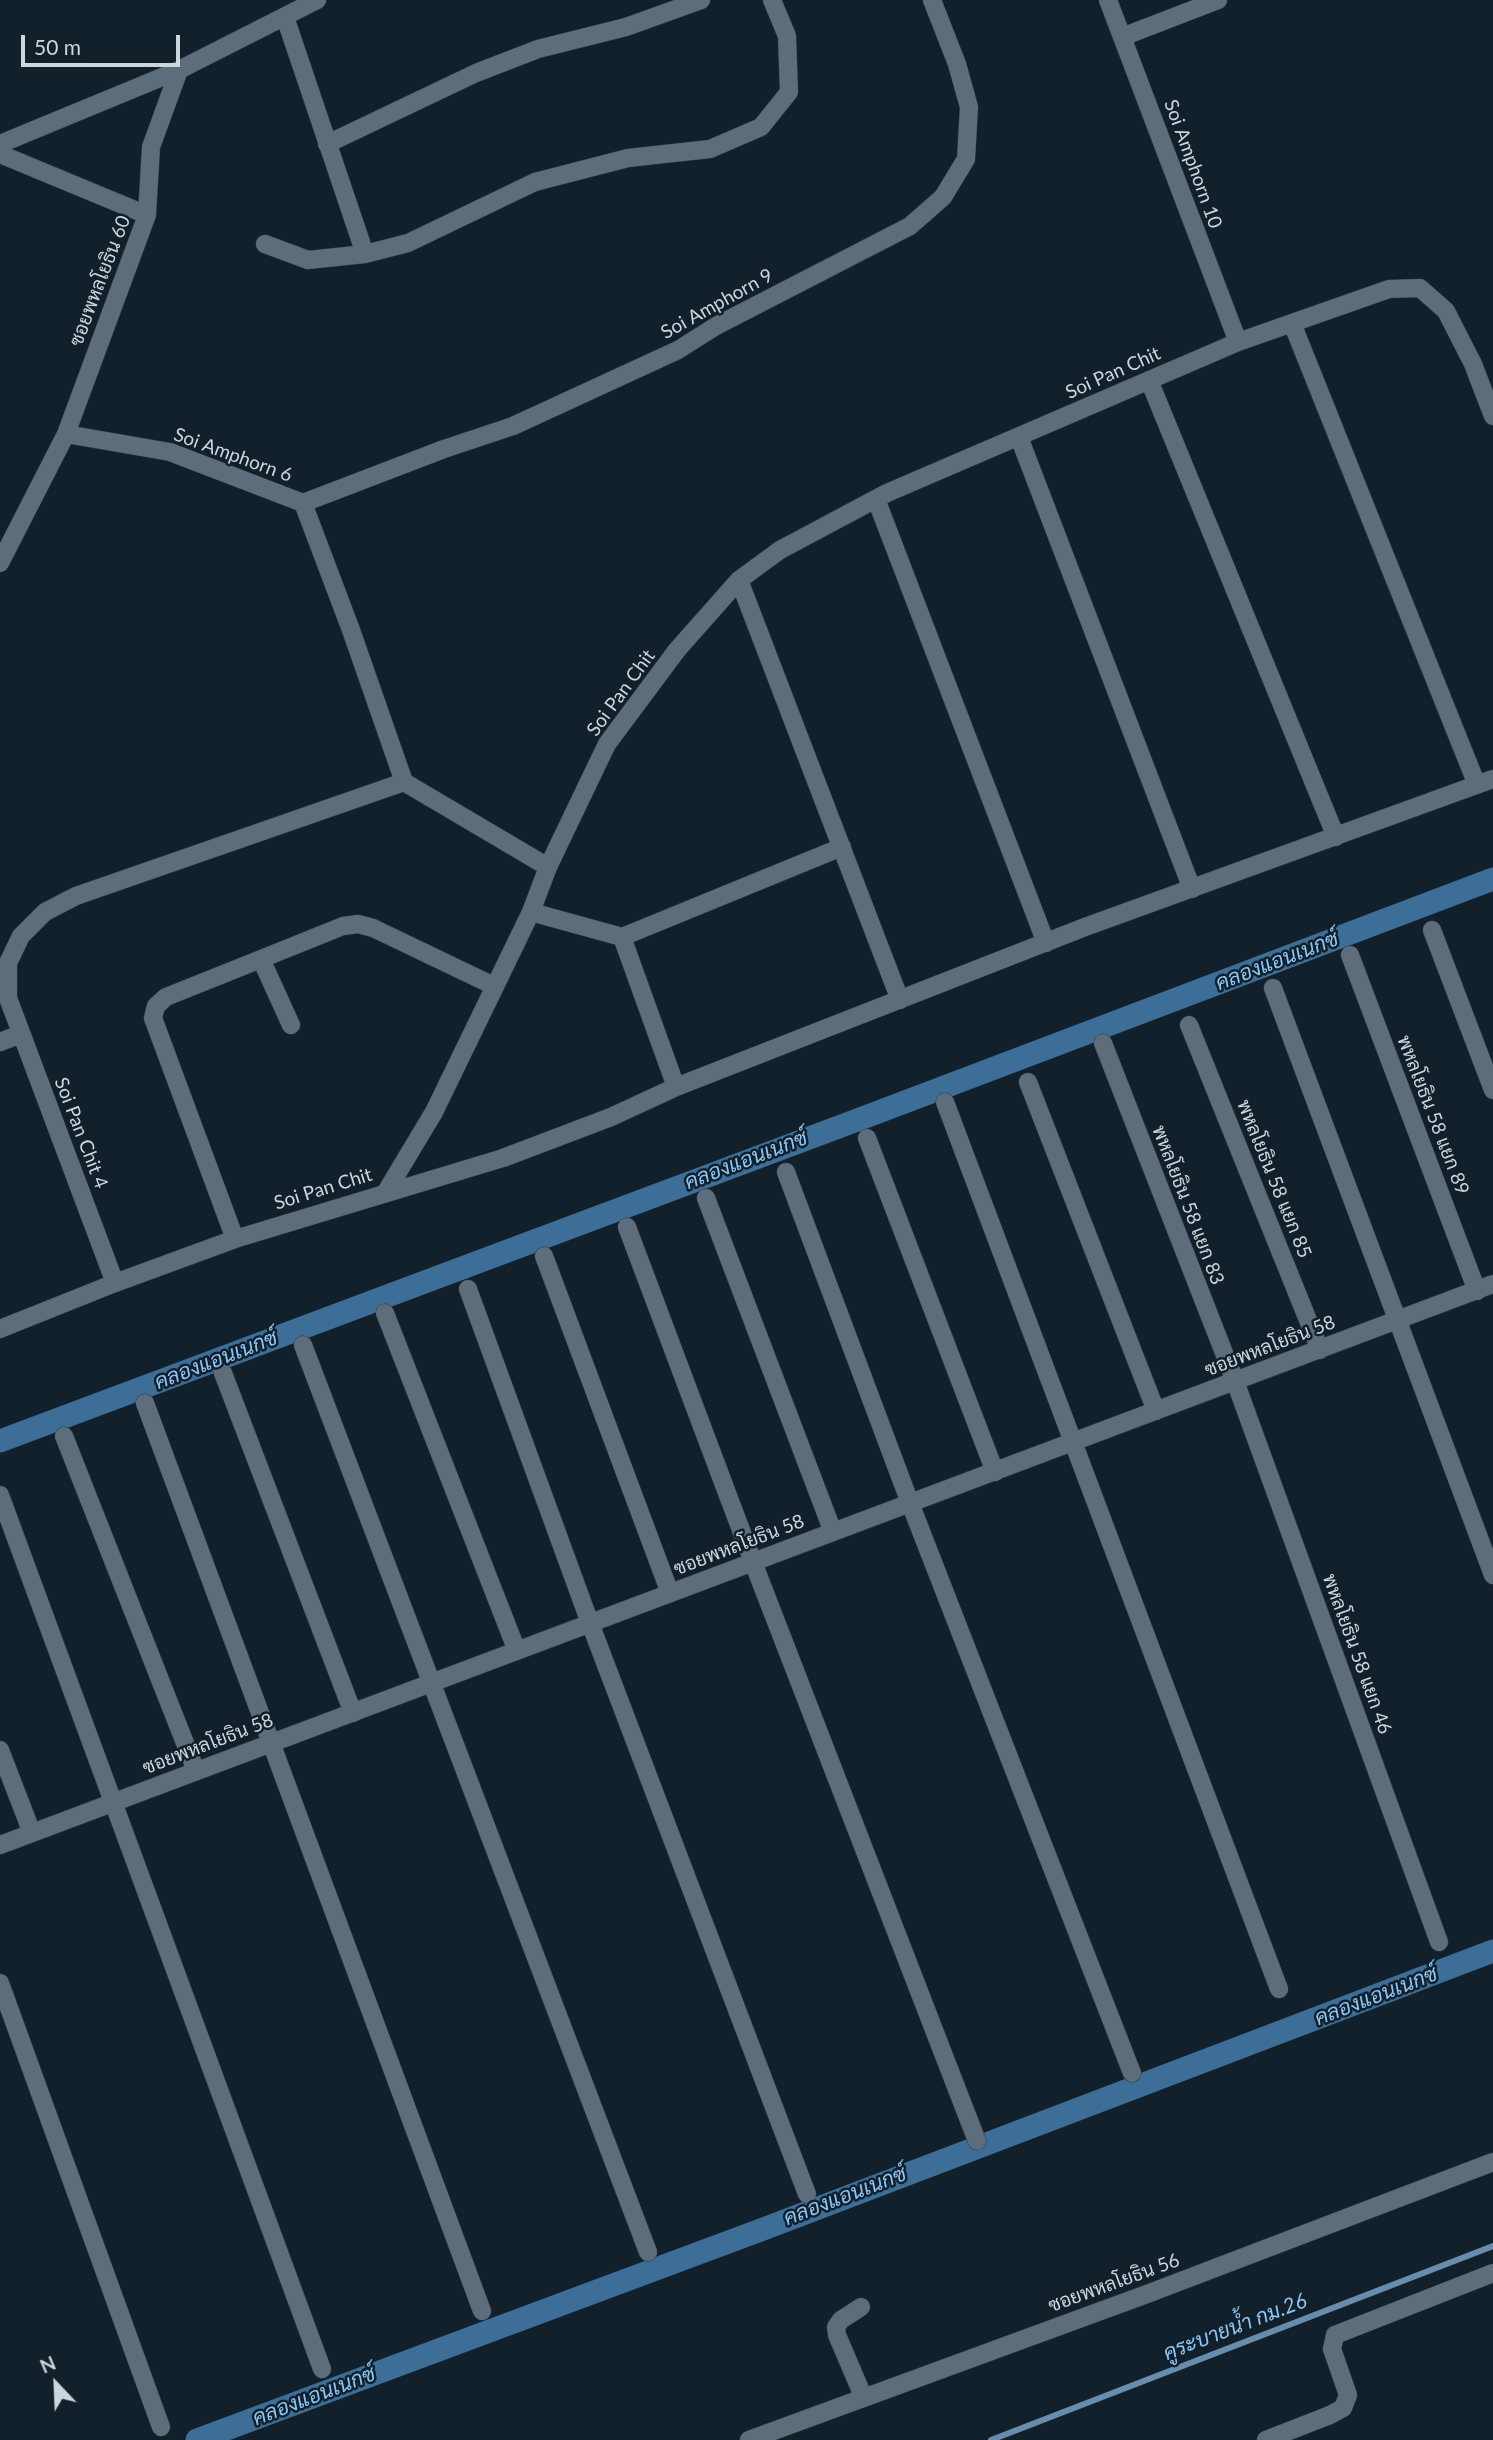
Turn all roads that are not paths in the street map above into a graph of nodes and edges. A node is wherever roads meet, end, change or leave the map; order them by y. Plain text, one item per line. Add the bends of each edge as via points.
1 (317, 0) edge
2 (701, 0) edge
3 (772, 0) edge
4 (932, 0) edge
5 (1108, 0) edge
6 (1219, 0) edge
7 (285, 17) junction
8 (1122, 37) junction
9 (179, 70) junction
10 (0, 144) edge
11 (327, 144) junction
12 (0, 154) edge
13 (147, 215) junction
14 (265, 244) dead end
15 (365, 254) junction
16 (1292, 323) junction
17 (1238, 342) junction
18 (1149, 380) junction
19 (1493, 416) edge
20 (66, 434) junction
21 (1019, 436) junction
22 (876, 499) junction
23 (303, 503) junction
24 (0, 563) edge
25 (739, 580) junction
26 (404, 782) junction
27 (1485, 782) edge
28 (1336, 837) junction
29 (842, 848) junction
30 (548, 867) junction
31 (1192, 889) junction
32 (531, 912) junction
33 (1432, 930) dead end
34 (622, 937) junction
35 (1046, 943) junction
36 (1349, 955) dead end
37 (261, 959) junction
38 (494, 986) junction
39 (1273, 988) dead end
40 (900, 1000) junction
41 (291, 1025) dead end
42 (1189, 1025) dead end
43 (21, 1034) junction
44 (0, 1042) edge
45 (1103, 1043) dead end
46 (1028, 1082) dead end
47 (676, 1087) junction
48 (1493, 1090) edge
49 (945, 1102) dead end
50 (867, 1138) dead end
51 (786, 1172) dead end
52 (386, 1192) junction
53 (706, 1198) dead end
54 (627, 1227) dead end
55 (235, 1239) junction
56 (544, 1256) dead end
57 (116, 1283) junction
58 (1485, 1288) edge
59 (467, 1289) dead end
60 (385, 1312) dead end
61 (1399, 1320) junction
62 (0, 1329) edge
63 (303, 1345) dead end
64 (1320, 1350) junction
65 (223, 1373) dead end
66 (1235, 1381) junction
67 (145, 1403) dead end
68 (1156, 1411) junction
69 (64, 1436) dead end
70 (1074, 1442) junction
71 (995, 1472) junction
72 (0, 1495) edge
73 (910, 1503) junction
74 (833, 1532) junction
75 (753, 1562) junction
76 (1493, 1575) edge
77 (670, 1593) junction
78 (590, 1623) junction
79 (517, 1651) junction
80 (432, 1683) junction
81 (352, 1713) junction
82 (273, 1743) junction
83 (0, 1750) edge
84 (196, 1771) junction
85 (114, 1802) junction
86 (32, 1833) junction
87 (0, 1845) edge
88 (1439, 1942) dead end
89 (0, 1983) edge
90 (1279, 1989) dead end
91 (1132, 2073) dead end
92 (977, 2141) dead end
93 (1493, 2162) edge
94 (807, 2194) dead end
95 (649, 2252) dead end
96 (1493, 2273) edge
97 (861, 2307) dead end
98 (482, 2311) dead end
99 (322, 2368) dead end
100 (863, 2396) junction
101 (160, 2427) dead end
102 (749, 2440) edge
103 (1266, 2440) edge

1 - 7 street
2 - 11 street via 626,27 538,49
3 - 15 street via 787,36 789,92 761,127 710,149 628,158 535,182 408,243
4 - 23 street, Soi Amphorn 9 via 970,107 966,159 943,197 909,226 677,350 513,426
5 - 8 street, Soi Amphorn 10
6 - 8 street
7 - 9 street
7 - 11 street
8 - 17 street, Soi Amphorn 10
9 - 10 street
9 - 13 street, ซอยพหลโยธิน 60 via 152,147
11 - 15 street
12 - 13 street
13 - 20 street, ซอยพหลโยธิน 60
14 - 15 street via 308,260
16 - 17 street, Soi Pan Chit
16 - 19 street, Soi Pan Chit via 1390,289 1420,288 1446,311
16 - 27 street
17 - 18 street, Soi Pan Chit
18 - 21 street, Soi Pan Chit
18 - 28 street
20 - 23 street, Soi Amphorn 6 via 170,452
20 - 24 street, ซอยพหลโยธิน 60
21 - 22 street, Soi Pan Chit
21 - 31 street
22 - 25 street, Soi Pan Chit via 780,550
22 - 35 street
23 - 26 street
25 - 29 street
25 - 30 street, Soi Pan Chit via 677,649 607,744
26 - 30 street
26 - 43 street, Soi Pan Chit 4 via 76,896 44,912 21,936 8,963 8,998
27 - 28 street
28 - 31 street
29 - 34 street
29 - 40 street
30 - 32 street, Soi Pan Chit
31 - 35 street
32 - 34 street
32 - 38 street, Soi Pan Chit
33 - 48 street
34 - 47 street
35 - 40 street
36 - 58 street, พหลโยธิน 58 แยก 89
37 - 38 street via 343,926 358,925
37 - 41 street
37 - 55 street via 166,997 156,1006 153,1018
38 - 52 street, Soi Pan Chit via 434,1112
39 - 61 street
40 - 47 street
42 - 64 street, พหลโยธิน 58 แยก 85
43 - 44 street
43 - 57 street, Soi Pan Chit 4
45 - 66 street, พหลโยธิน 58 แยก 83
46 - 68 street
47 - 52 street via 503,1158
49 - 70 street
50 - 71 street
51 - 73 street
52 - 55 street, Soi Pan Chit
53 - 74 street
54 - 75 street
55 - 57 street, Soi Pan Chit
56 - 77 street
57 - 62 street, Soi Pan Chit
58 - 61 street, ซอยพหลโยธิน 58
59 - 78 street
60 - 79 street
61 - 64 street, ซอยพหลโยธิน 58
61 - 76 street
63 - 80 street
64 - 66 street, ซอยพหลโยธิน 58
65 - 81 street
66 - 68 street, ซอยพหลโยธิน 58
66 - 88 street, พหลโยธิน 58 แยก 46
67 - 82 street
68 - 70 street, ซอยพหลโยธิน 58
69 - 84 street
70 - 71 street, ซอยพหลโยธิน 58
70 - 90 street
71 - 73 street, ซอยพหลโยธิน 58
72 - 85 street
73 - 74 street, ซอยพหลโยธิน 58
73 - 91 street
74 - 75 street, ซอยพหลโยธิน 58
75 - 77 street, ซอยพหลโยธิน 58
75 - 92 street
77 - 78 street, ซอยพหลโยธิน 58
78 - 79 street, ซอยพหลโยธิน 58
78 - 94 street
79 - 80 street, ซอยพหลโยธิน 58
80 - 81 street, ซอยพหลโยธิน 58
80 - 95 street
81 - 82 street, ซอยพหลโยธิน 58
82 - 84 street, ซอยพหลโยธิน 58
82 - 98 street
83 - 86 street
84 - 85 street, ซอยพหลโยธิน 58
85 - 86 street, ซอยพหลโยธิน 58
85 - 99 street
86 - 87 street, ซอยพหลโยธิน 58
89 - 101 street
93 - 100 street, ซอยพหลโยธิน 56
96 - 103 street via 1335,2335 1332,2349 1348,2395 1343,2408
97 - 100 street via 836,2327
100 - 102 street, ซอยพหลโยธิน 56

